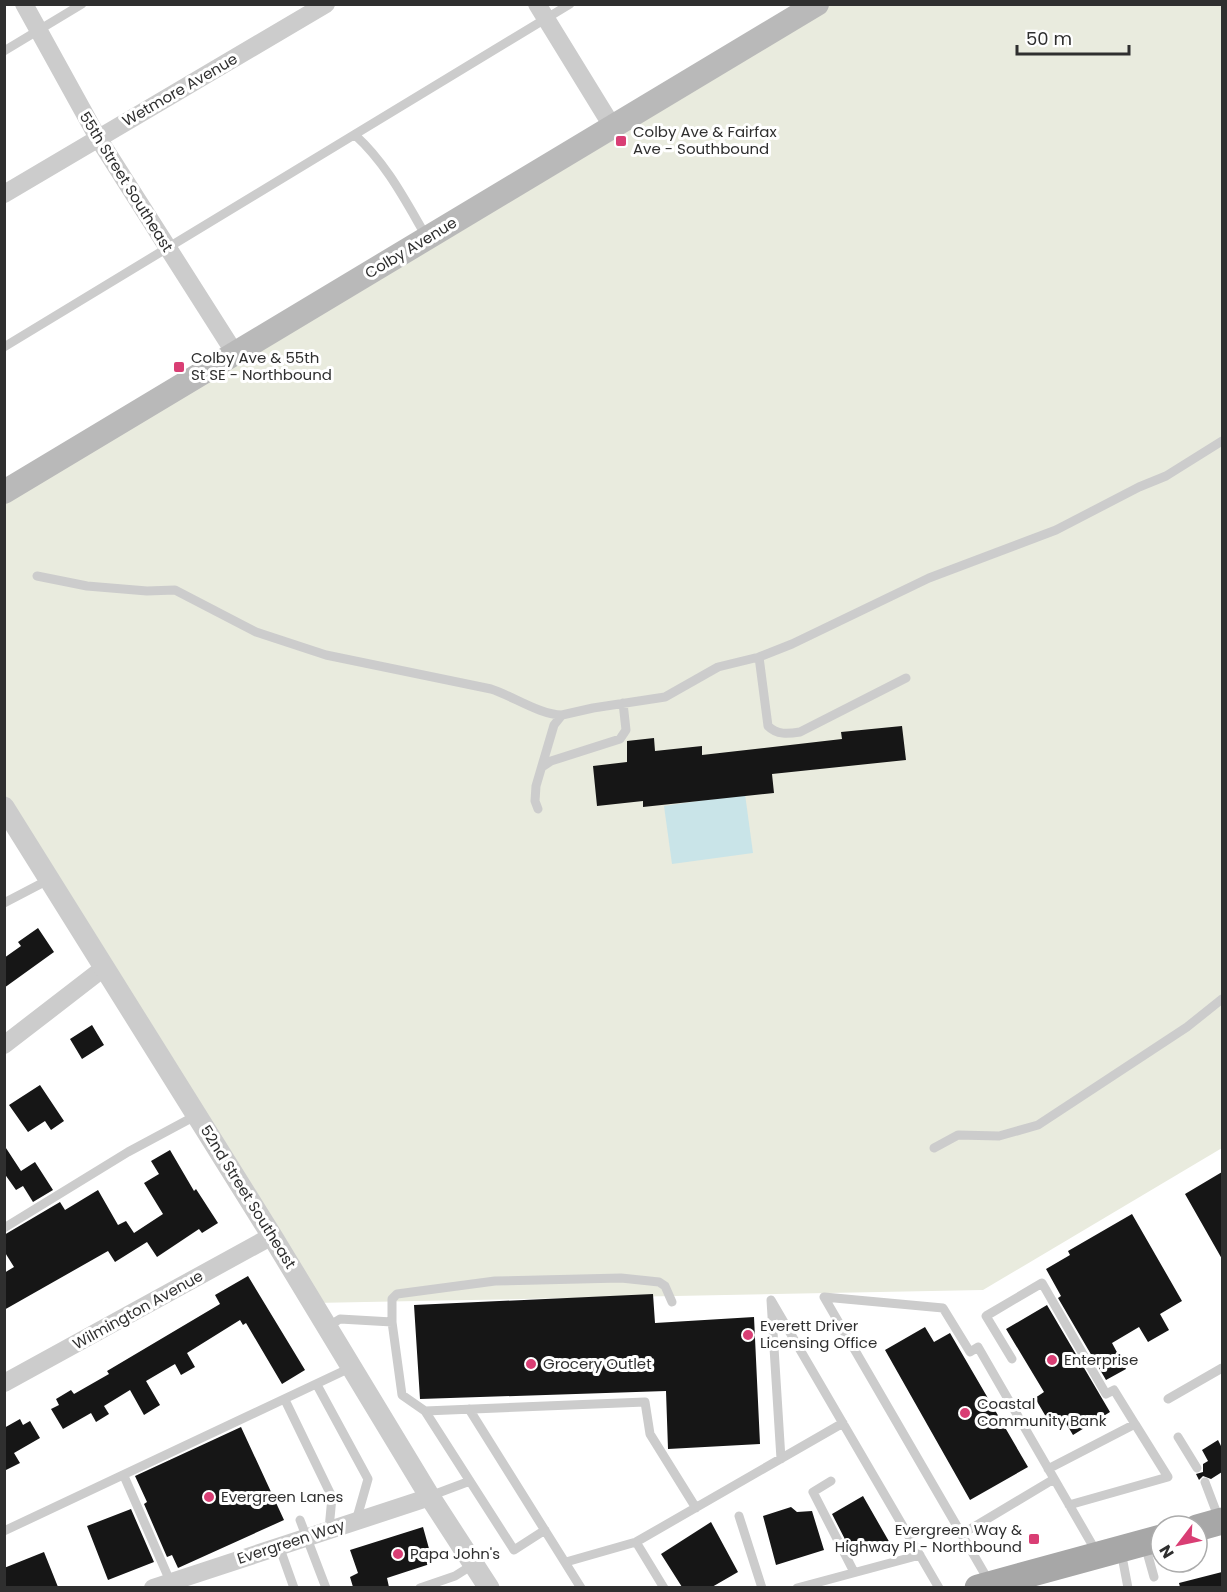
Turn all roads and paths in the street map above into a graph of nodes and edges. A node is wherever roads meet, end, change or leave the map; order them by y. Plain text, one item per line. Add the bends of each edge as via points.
1 (24, 4) edge
2 (82, 4) edge
3 (326, 4) edge
4 (570, 4) edge
5 (817, 4) edge
6 (542, 12) edge
7 (38, 31) junction
8 (4, 51) edge
9 (612, 126) junction
10 (355, 135) junction
11 (98, 138) junction
12 (4, 194) edge
13 (427, 238) junction
14 (167, 248) junction
15 (4, 347) edge
16 (236, 355) junction
17 (1222, 441) edge
18 (4, 492) edge
19 (37, 576) dead end
20 (759, 657) junction
21 (906, 678) dead end
22 (623, 703) junction
23 (562, 716) junction
24 (542, 767) junction
25 (4, 807) edge
26 (538, 809) dead end
27 (50, 879) junction
28 (4, 903) edge
29 (105, 967) junction
30 (1222, 999) edge
31 (4, 1045) edge
32 (197, 1115) junction
33 (934, 1148) dead end
34 (4, 1228) edge
35 (272, 1236) junction
36 (672, 1302) dead end
37 (392, 1322) junction
38 (327, 1327) junction
39 (1011, 1359) dead end
40 (352, 1368) junction
41 (1222, 1368) edge
42 (4, 1383) edge
43 (317, 1385) junction
44 (1168, 1399) dead end
45 (285, 1400) junction
46 (469, 1409) junction
47 (425, 1412) junction
48 (843, 1423) junction
49 (1135, 1424) junction
50 (1178, 1437) dead end
51 (781, 1459) junction
52 (1197, 1468) dead end
53 (1048, 1469) junction
54 (124, 1476) junction
55 (1054, 1479) junction
56 (470, 1481) junction
57 (831, 1481) dead end
58 (1205, 1482) dead end
59 (430, 1497) junction
60 (1069, 1505) junction
61 (696, 1508) junction
62 (739, 1516) dead end
63 (356, 1521) junction
64 (1213, 1524) edge
65 (304, 1528) junction
66 (329, 1529) junction
67 (545, 1530) junction
68 (4, 1531) edge
69 (962, 1534) junction
70 (636, 1542) junction
71 (279, 1546) junction
72 (1131, 1546) edge
73 (920, 1555) junction
74 (566, 1562) junction
75 (474, 1564) junction
76 (854, 1572) junction
77 (1154, 1577) dead end
78 (175, 1583) edge
79 (990, 1585) edge
80 (294, 1587) edge
81 (326, 1587) edge
82 (420, 1587) edge
83 (489, 1587) edge
84 (581, 1587) edge
85 (664, 1587) edge
86 (762, 1587) edge
87 (797, 1587) edge
88 (939, 1587) edge
89 (1128, 1587) edge

1 - 7 street, 55th Street Southeast
2 - 7 lane
3 - 11 street, Wetmore Avenue
4 - 6 lane
5 - 9 main road, Colby Avenue
6 - 9 street
6 - 10 lane
7 - 8 lane
7 - 11 street, 55th Street Southeast
9 - 13 main road, Colby Avenue
10 - 13 lane via 372,150 393,179
10 - 14 lane
11 - 12 street, Wetmore Avenue
11 - 14 street, 55th Street Southeast
13 - 16 main road, Colby Avenue
14 - 15 lane
14 - 16 street, 55th Street Southeast
16 - 18 main road, Colby Avenue
17 - 20 lane via 1166,476 1056,530 929,578
19 - 23 lane via 87,586 175,590 256,632 326,655 491,689
20 - 21 lane via 768,726 788,734 800,732
20 - 22 lane via 718,667 657,700
22 - 23 lane
22 - 24 lane via 626,730 620,740
23 - 24 lane via 555,725
24 - 26 lane via 536,786
25 - 27 street, 52nd Street Southeast
27 - 28 lane
27 - 29 street, 52nd Street Southeast
29 - 31 street
29 - 32 street, 52nd Street Southeast
30 - 33 lane via 1187,1027 1038,1125 999,1136 958,1135
32 - 34 lane
32 - 35 street, 52nd Street Southeast
35 - 38 street, 52nd Street Southeast
35 - 42 street, Wilmington Avenue
36 - 37 lane via 659,1282 621,1278 495,1281 397,1294 392,1299
37 - 38 lane via 340,1319
37 - 47 lane via 402,1395
38 - 40 street, 52nd Street Southeast
39 - 49 lane via 986,1316 1042,1283 1106,1394 1114,1390
40 - 43 lane
40 - 59 street, 52nd Street Southeast
41 - 44 lane
43 - 45 lane
43 - 63 lane via 368,1479
45 - 54 lane
45 - 66 lane via 332,1497
46 - 47 lane
46 - 61 lane via 645,1402 650,1434
46 - 67 lane
47 - 56 lane
48 - 51 lane
48 - 51 lane via 771,1300
48 - 73 lane
49 - 53 lane
49 - 60 lane via 1168,1477
50 - 52 lane
51 - 61 lane
53 - 55 lane
53 - 69 lane via 978,1347 970,1352 943,1308 824,1297
54 - 68 lane
54 - 78 lane
55 - 60 lane
55 - 69 lane
56 - 59 lane
56 - 67 lane via 514,1550
57 - 76 lane via 813,1492
58 - 64 lane
59 - 63 street, Evergreen Way
59 - 75 street, 52nd Street Southeast
60 - 72 lane
61 - 70 lane
62 - 86 lane
63 - 66 street, Evergreen Way
65 - 66 street, Evergreen Way
65 - 71 street, Evergreen Way
65 - 81 lane
67 - 74 lane
69 - 79 lane
70 - 74 lane
70 - 85 lane
71 - 78 street, Evergreen Way
71 - 80 lane
72 - 77 lane
72 - 79 main road
72 - 89 lane
73 - 76 lane
73 - 88 lane
74 - 84 lane
75 - 82 lane via 455,1576
75 - 83 street, 52nd Street Southeast
76 - 87 lane

